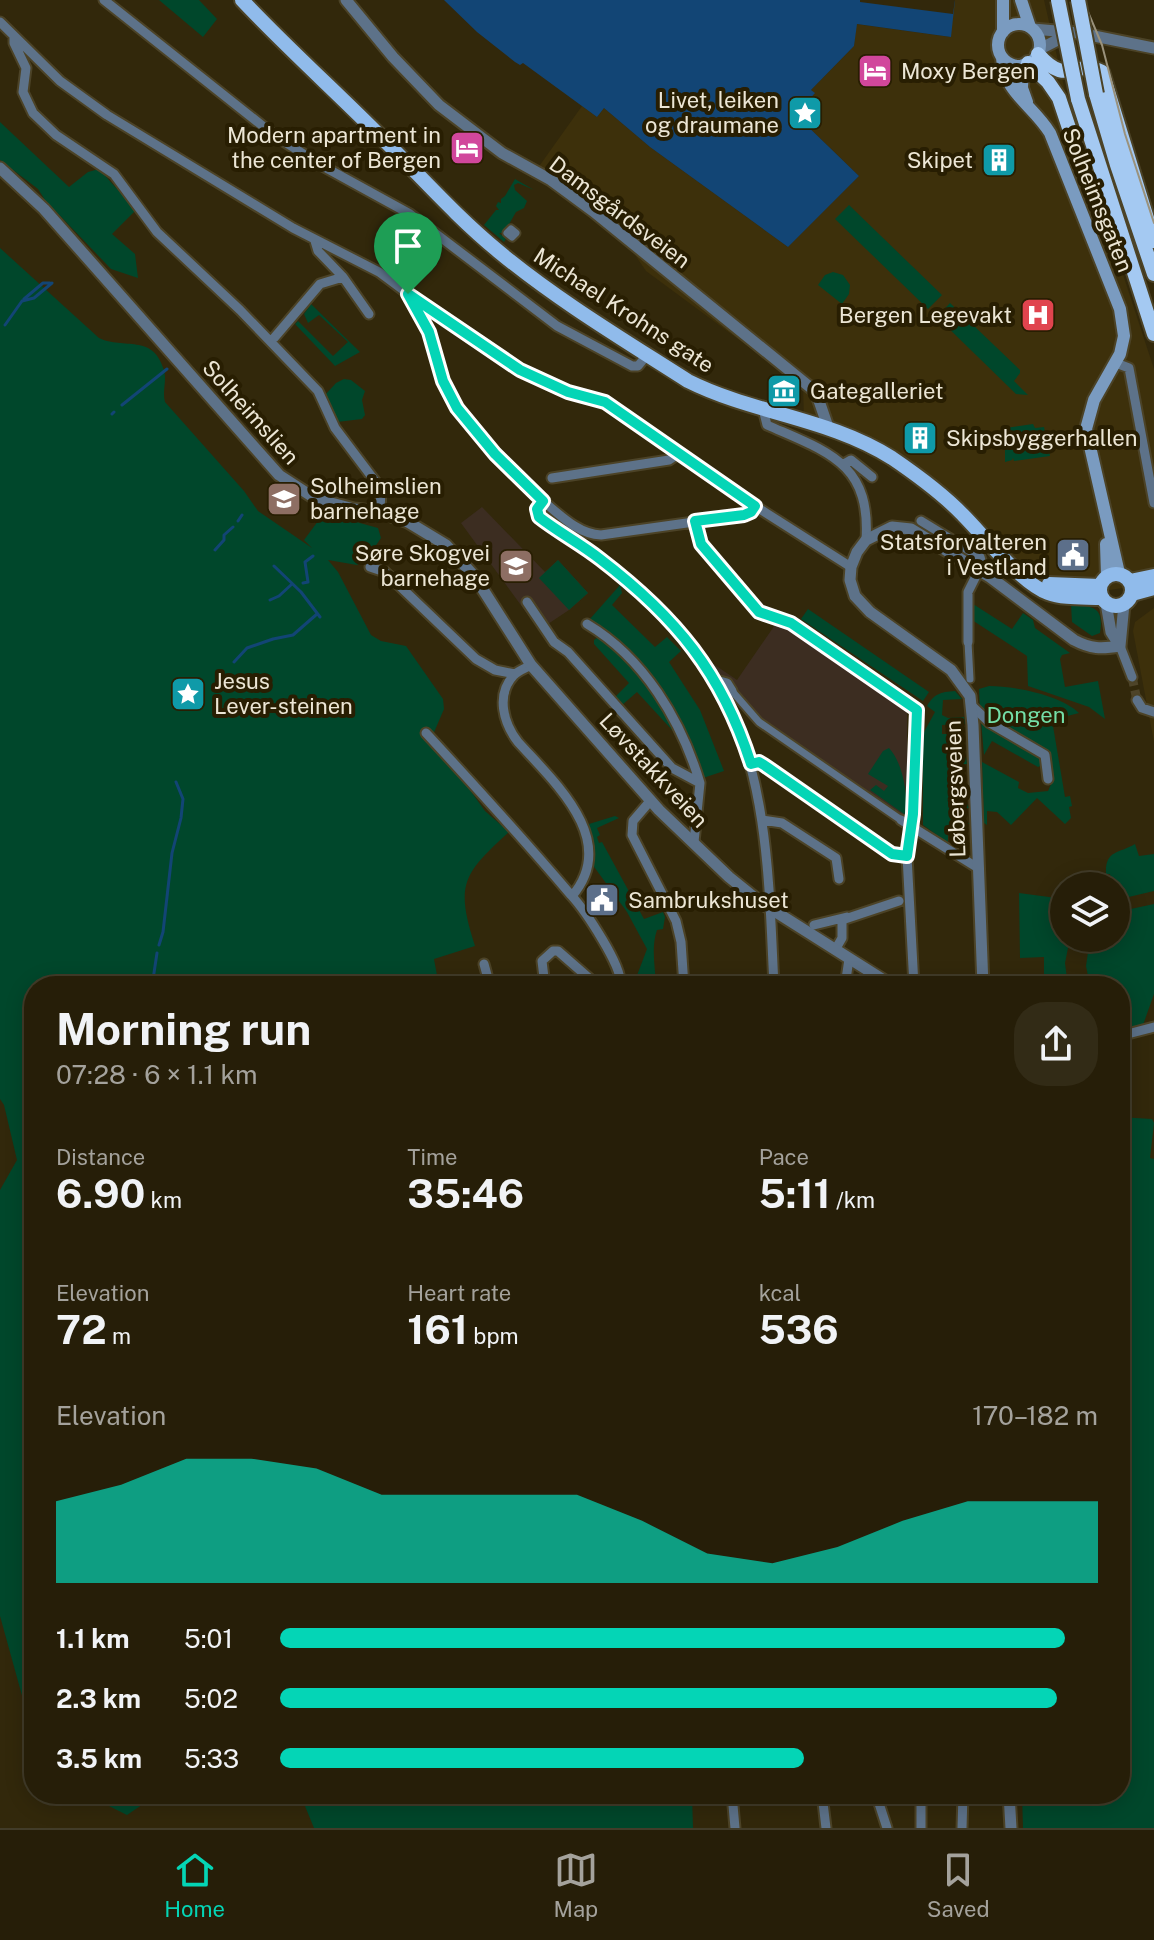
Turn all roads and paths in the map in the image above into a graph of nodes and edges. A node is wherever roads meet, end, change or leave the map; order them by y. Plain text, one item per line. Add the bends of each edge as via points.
1 (104, 0) edge
2 (242, 0) edge
3 (346, 0) edge
4 (1003, 0) edge
5 (1021, 0) edge
6 (1058, 0) edge
7 (1078, 0) edge
8 (0, 22) edge
9 (1031, 28) junction
10 (1003, 32) junction
11 (1072, 33) junction
12 (14, 36) junction
13 (1154, 48) edge
14 (1002, 57) junction
15 (1032, 58) junction
16 (1070, 72) junction
17 (1059, 98) junction
18 (1028, 105) junction
19 (0, 168) edge
20 (315, 241) junction
21 (1154, 241) edge
22 (1154, 274) edge
23 (343, 277) junction
24 (1135, 279) junction
25 (408, 294) junction
26 (369, 314) dead end
27 (1154, 334) edge
28 (274, 338) dead end
29 (647, 355) junction
30 (1116, 363) junction
31 (763, 409) junction
32 (828, 427) junction
33 (678, 454) junction
34 (844, 464) junction
35 (872, 477) dead end
36 (552, 478) dead end
37 (543, 501) junction
38 (1154, 503) edge
39 (755, 506) junction
40 (380, 512) junction
41 (695, 521) junction
42 (921, 521) dead end
43 (866, 540) junction
44 (370, 567) dead end
45 (851, 567) junction
46 (978, 570) junction
47 (1154, 576) edge
48 (1154, 588) edge
49 (1115, 590) junction
50 (527, 602) dead end
51 (587, 624) dead end
52 (968, 642) joint
53 (1120, 646) junction
54 (531, 665) junction
55 (515, 674) junction
56 (1132, 677) tunnel mouth
57 (970, 679) dead end
58 (716, 680) junction
59 (732, 691) joint
60 (1137, 700) tunnel mouth
61 (971, 705) junction
62 (1154, 712) edge
63 (426, 733) dead end
64 (751, 764) junction
65 (1048, 779) dead end
66 (700, 783) junction
67 (651, 800) junction
68 (762, 820) junction
69 (901, 820) joint
70 (912, 828) junction
71 (694, 842) junction
72 (907, 856) junction
73 (978, 868) junction
74 (839, 879) dead end
75 (572, 896) junction
76 (899, 901) dead end
77 (769, 908) junction
78 (847, 917) junction
79 (814, 925) dead end
80 (835, 950) junction
81 (849, 959) junction
82 (484, 964) dead end
83 (487, 976) edge
84 (544, 976) edge
85 (587, 976) edge
86 (621, 976) edge
87 (683, 976) edge
88 (773, 976) edge
89 (846, 976) edge
90 (877, 976) edge
91 (913, 976) edge
92 (983, 976) edge
93 (1154, 1027) edge
94 (1130, 1033) edge
95 (733, 1804) edge
96 (823, 1804) edge
97 (879, 1804) edge
98 (921, 1804) edge
99 (963, 1804) edge
100 (1010, 1804) edge
101 (735, 1828) edge
102 (826, 1828) edge
103 (887, 1828) edge
104 (921, 1828) edge
105 (962, 1828) edge
106 (1011, 1828) edge

1 - 29 street via 274,135 432,230 557,326 632,366
2 - 29 main road, Michael Krohns gate via 473,229 533,278
3 - 32 street, Damsgårdsveien via 439,105 519,165 551,180 593,211 816,392
4 - 10 main road
5 - 9 main road
6 - 24 highway, bridge via 1078,99
7 - 22 highway, bridge via 1096,94
8 - 12 street
9 - 10 main road via 1013,25
9 - 11 street
9 - 15 main road via 1039,38
10 - 14 main road
11 - 13 street
11 - 15 street
12 - 20 street via 60,81 107,115
12 - 40 street via 26,68 23,92 33,113 114,174 157,232 311,382 335,428 381,489
14 - 15 main road via 1011,64
14 - 18 main road, Solheimsgaten via 1009,84
15 - 16 highway
15 - 17 highway
15 - 18 main road, Solheimsgaten via 1022,88
16 - 17 highway
16 - 21 highway via 1094,69 1103,75
17 - 24 highway via 1124,272
18 - 30 main road, Solheimsgaten via 1050,133 1120,309 1124,336
19 - 40 street, Solheimslien via 44,209 279,475 326,503
20 - 23 street
20 - 25 street via 371,267
23 - 26 street
23 - 28 street via 320,284
24 - 27 highway
25 - 33 street via 520,370 605,402
25 - 37 street via 429,332 457,408
29 - 31 main road, Michael Krohns gate via 712,393
30 - 38 street via 1129,368
30 - 49 main road, Solheimsgaten via 1094,400 1086,429
31 - 32 main road, Michael Krohns gate
31 - 34 street via 767,425
32 - 49 main road, Michael Krohns gate via 872,446 939,492 1029,580
33 - 36 street via 669,460
33 - 39 street
34 - 35 street via 851,460
34 - 43 street via 862,493
37 - 41 street via 592,535
37 - 58 street via 539,517 601,559 649,601 688,640
39 - 41 street via 744,515
39 - 45 street
40 - 54 street, Solheimslien via 427,532 461,559
41 - 70 street via 701,544 759,612 791,623 917,710
42 - 46 street via 980,557
43 - 45 street
43 - 46 street via 892,527 911,529
44 - 55 street via 385,572 476,659
45 - 61 street via 852,588 861,603 951,670 966,688
46 - 52 street via 968,592
46 - 53 street via 1088,648
47 - 49 main road, Michael Krohns gate
48 - 49 main road, Michael Krohns gate
49 - 53 street, Solheimsgaten
49 - 53 street, Solheimsgaten via 1111,632
50 - 66 street via 554,642 672,768
51 - 66 street via 609,637 660,695 689,748
52 - 57 street
53 - 56 street, Solheimsgaten
54 - 55 street
54 - 67 street, Løvstakkveien
55 - 75 street via 504,700 508,729 584,824 586,875
58 - 59 street
58 - 64 street
59 - 69 street via 759,722
60 - 62 street
61 - 65 street, Løbergsveien via 990,723 1045,755
61 - 73 street, Løbergsveien
63 - 75 street
64 - 68 street
64 - 72 street via 764,765 892,854
66 - 71 street
67 - 71 street, Løvstakkveien
67 - 87 street via 633,821 632,835 676,921
68 - 74 street via 782,823 836,858
68 - 77 street
69 - 70 street
70 - 72 street
70 - 73 street
71 - 77 street, Løvstakkveien
72 - 91 street
73 - 92 street, Løbergsveien
75 - 86 street
76 - 78 street
77 - 80 street, Løvstakkveien
77 - 88 street
78 - 79 street
78 - 80 street
80 - 81 street, Løvstakkveien
81 - 89 street
81 - 90 street, Løvstakkveien
82 - 83 street
84 - 85 street via 542,961 558,951
93 - 94 street
95 - 101 street
96 - 102 street
97 - 103 street
98 - 104 street
99 - 105 street
100 - 106 street

